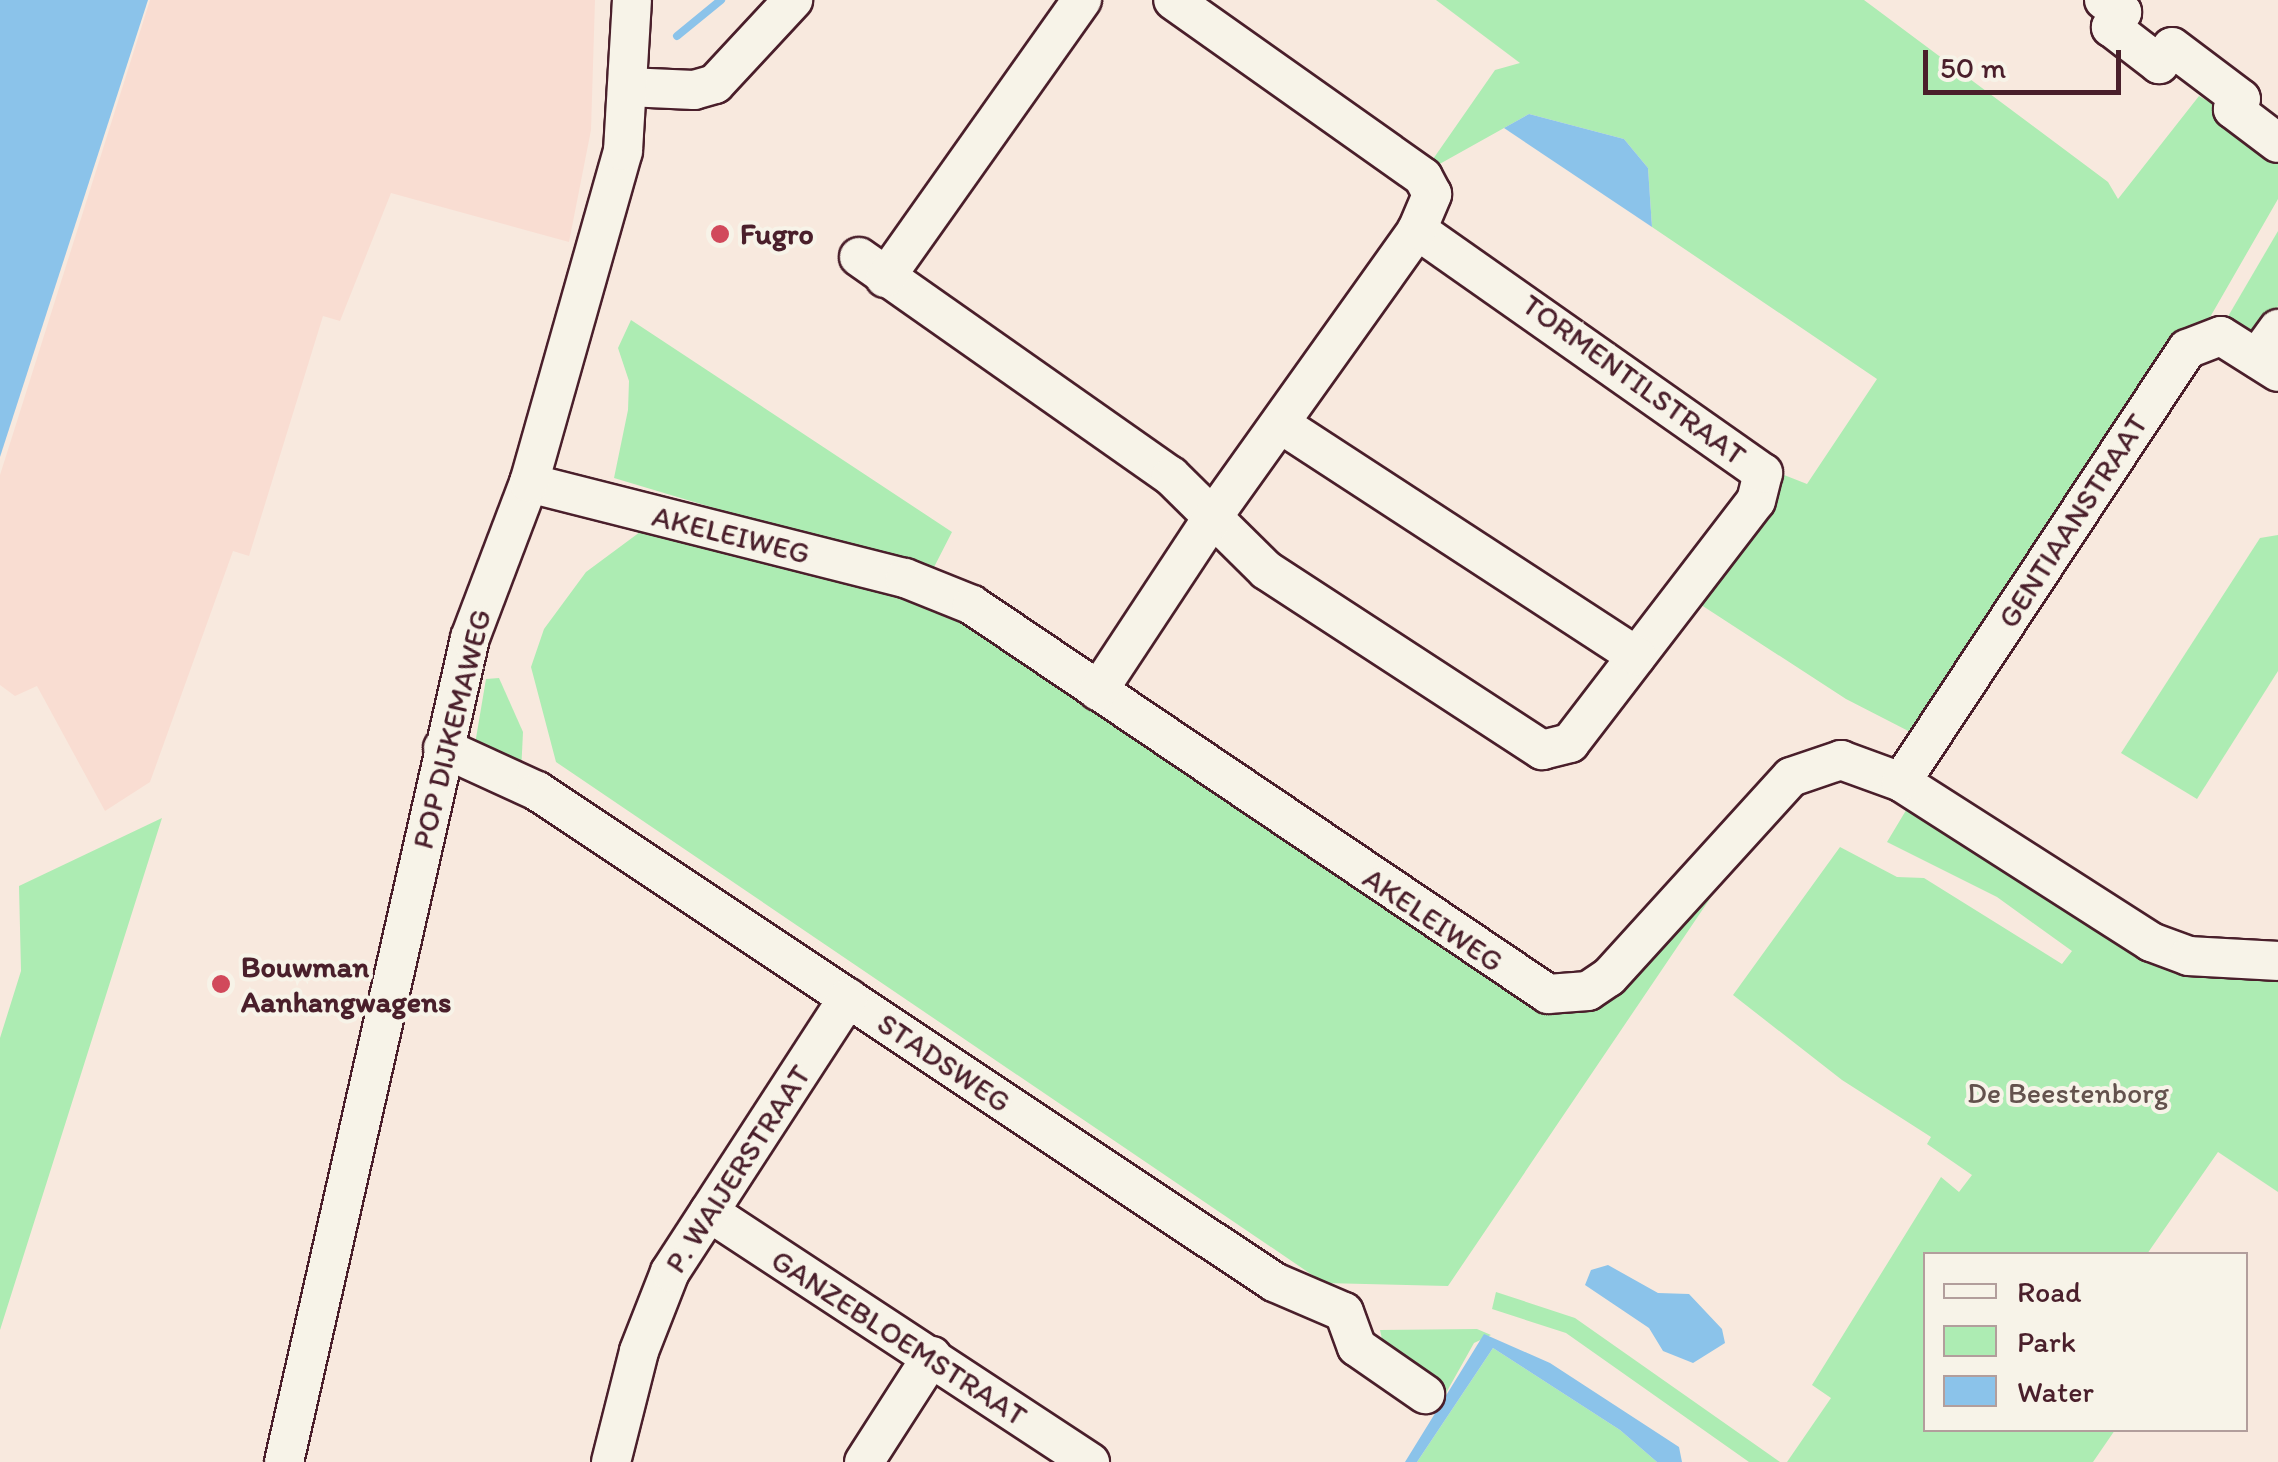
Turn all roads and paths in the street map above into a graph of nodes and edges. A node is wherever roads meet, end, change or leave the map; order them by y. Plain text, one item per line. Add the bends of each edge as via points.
1 (632, 0) edge
2 (793, 0) edge
3 (1082, 0) edge
4 (1173, 0) edge
5 (2104, 0) edge
6 (628, 87) junction
7 (2278, 143) edge
8 (1417, 230) junction
9 (2271, 353) edge
10 (1282, 425) junction
11 (528, 482) junction
12 (1214, 514) junction
13 (1636, 656) junction
14 (1098, 691) junction
15 (443, 748) junction
16 (1902, 782) junction
17 (2278, 961) edge
18 (848, 998) junction
19 (709, 1212) junction
20 (932, 1356) junction
21 (1425, 1394) dead end
22 (284, 1462) edge
23 (611, 1462) edge
24 (864, 1462) edge
25 (1090, 1462) edge

1 - 6 street, POP DIJKEMAWEG
2 - 6 street via 715,84 694,90
3 - 12 street, TORMENTILSTRAAT via 872,268 1170,476
4 - 8 street via 1423,177 1432,194
5 - 7 street via 2122,12 2111,27 2159,64 2172,48 2241,98 2233,108
6 - 11 street, POP DIJKEMAWEG via 623,151
8 - 10 street
8 - 13 street, TORMENTILSTRAAT via 1763,473 1756,500
9 - 16 street, GENTIAANSTRAAT via 2221,336 2188,349
10 - 12 street
10 - 13 street
11 - 14 street, AKELEIWEG via 939,590 1012,630
11 - 15 street, POP DIJKEMAWEG via 470,638
12 - 13 street, TORMENTILSTRAAT via 1266,570 1542,750 1570,743
12 - 14 street
14 - 16 street, AKELEIWEG via 1548,994 1588,991 1609,977 1802,770 1856,761
15 - 18 street, STADSWEG via 537,791
15 - 22 street, POP DIJKEMAWEG
16 - 17 street, AKELEIWEG via 2151,942 2188,956
18 - 19 street, P. WAIJERSTRAAT
18 - 21 street, STADSWEG via 1289,1292 1344,1312 1357,1348
19 - 20 street, GANZEBLOEMSTRAAT
19 - 23 street, P. WAIJERSTRAAT via 654,1309
20 - 24 street
20 - 25 street, GANZEBLOEMSTRAAT

